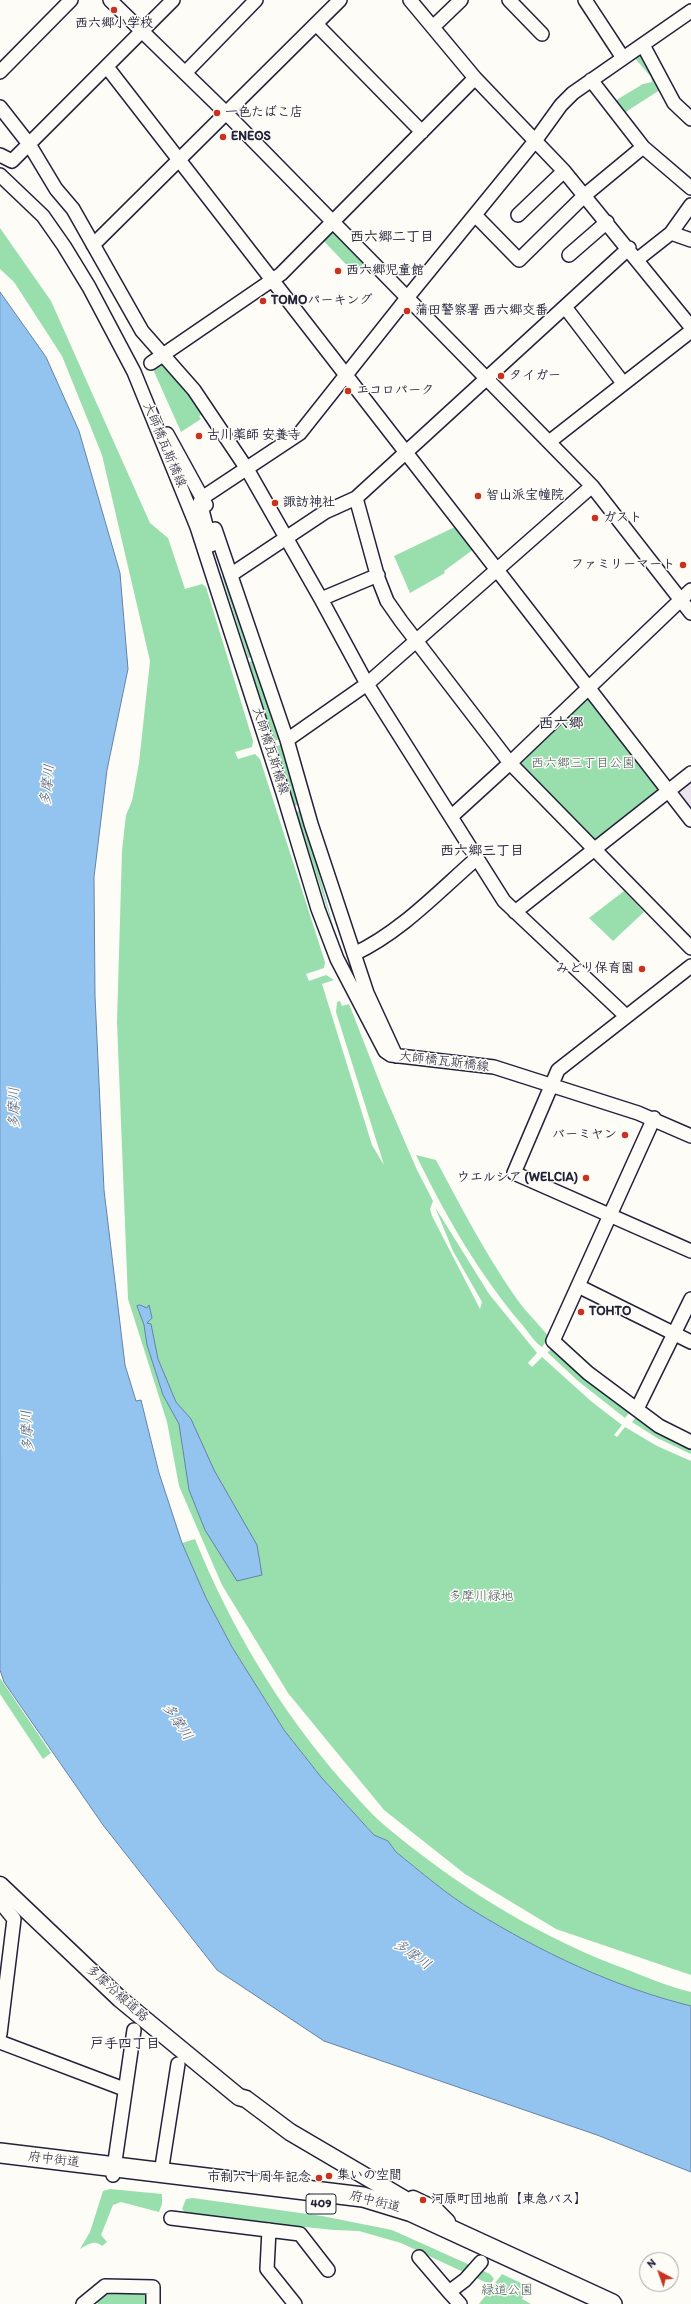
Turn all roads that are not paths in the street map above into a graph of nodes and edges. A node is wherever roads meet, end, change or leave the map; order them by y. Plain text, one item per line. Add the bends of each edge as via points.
1 (71, 0) edge
2 (110, 0) edge
3 (173, 0) edge
4 (256, 0) edge
5 (340, 0) edge
6 (410, 0) edge
7 (461, 0) edge
8 (509, 0) edge
9 (585, 0) edge
10 (691, 11) edge
11 (316, 24) junction
12 (434, 26) junction
13 (142, 31) junction
14 (542, 34) dead end
15 (643, 45) junction
16 (623, 58) junction
17 (108, 67) junction
18 (0, 72) edge
19 (186, 74) junction
20 (475, 78) junction
21 (591, 80) junction
22 (0, 107) edge
23 (226, 113) junction
24 (691, 119) edge
25 (422, 132) junction
26 (535, 141) junction
27 (29, 144) junction
28 (643, 147) junction
29 (0, 155) edge
30 (178, 160) junction
31 (564, 171) junction
32 (0, 175) edge
33 (691, 188) edge
34 (585, 195) junction
35 (691, 205) edge
36 (475, 215) junction
37 (518, 215) dead end
38 (333, 222) junction
39 (607, 222) junction
40 (672, 233) junction
41 (691, 240) edge
42 (93, 245) junction
43 (629, 248) junction
44 (569, 255) dead end
45 (638, 259) junction
46 (272, 281) junction
47 (407, 298) junction
48 (565, 307) junction
49 (691, 327) edge
50 (691, 331) edge
51 (163, 354) junction
52 (151, 363) dead end
53 (346, 376) junction
54 (487, 379) junction
55 (623, 383) junction
56 (159, 432) junction
57 (549, 442) junction
58 (407, 454) junction
59 (247, 469) junction
60 (592, 486) junction
61 (202, 498) junction
62 (356, 498) junction
63 (287, 538) junction
64 (209, 563) junction
65 (496, 570) junction
66 (232, 574) junction
67 (378, 575) junction
68 (691, 590) edge
69 (321, 599) junction
70 (680, 599) junction
71 (691, 613) edge
72 (417, 640) junction
73 (367, 684) junction
74 (588, 688) junction
75 (287, 740) junction
76 (510, 763) junction
77 (691, 772) edge
78 (668, 790) junction
79 (452, 816) junction
80 (691, 820) edge
81 (594, 849) junction
82 (477, 858) junction
83 (515, 912) junction
84 (691, 948) edge
85 (354, 954) junction
86 (691, 966) edge
87 (626, 1016) junction
88 (396, 1056) junction
89 (552, 1085) junction
90 (654, 1118) junction
91 (691, 1136) edge
92 (610, 1215) junction
93 (691, 1251) edge
94 (578, 1286) junction
95 (691, 1299) edge
96 (674, 1334) junction
97 (691, 1342) edge
98 (637, 1409) junction
99 (691, 1442) edge
100 (0, 1885) edge
101 (0, 1902) edge
102 (134, 2030) dead end
103 (0, 2034) edge
104 (0, 2042) edge
105 (178, 2064) dead end
106 (124, 2089) junction
107 (238, 2097) junction
108 (0, 2153) edge
109 (0, 2161) edge
110 (113, 2171) junction
111 (170, 2177) junction
112 (401, 2204) junction
113 (171, 2218) dead end
114 (269, 2230) junction
115 (464, 2241) junction
116 (419, 2257) dead end
117 (481, 2262) dead end
118 (328, 2270) dead end
119 (449, 2292) junction
120 (154, 2303) edge
121 (83, 2304) edge
122 (295, 2304) edge
123 (460, 2304) edge
124 (587, 2304) edge
125 (612, 2304) edge

1 - 18 street
2 - 13 street
3 - 13 street
4 - 19 street
5 - 11 street
6 - 12 street
7 - 12 street
8 - 14 street
9 - 16 street
10 - 15 street
11 - 23 street
11 - 25 street
12 - 20 street
13 - 17 street
13 - 19 street
15 - 16 street
15 - 24 street via 674,103
16 - 21 street
17 - 27 street
17 - 30 street
19 - 23 street
20 - 25 street
20 - 26 street
21 - 26 street via 561,106
21 - 28 street
22 - 27 street
23 - 30 street
23 - 38 street
25 - 38 street
26 - 31 street
26 - 36 street
27 - 29 street via 12,161
27 - 42 street via 56,189 73,208
28 - 33 street
28 - 34 street
30 - 42 street
30 - 46 street
31 - 34 street
31 - 37 street
32 - 56 street, 大師橋瓦斯橋線 via 43,216 89,286 134,372
34 - 36 street via 518,260
34 - 39 street
35 - 40 street
36 - 47 street
38 - 46 street
38 - 47 street
39 - 43 street
39 - 44 street
40 - 41 street
40 - 45 street
42 - 51 street via 142,331
43 - 45 street
43 - 48 street
45 - 49 street
46 - 51 street
46 - 53 street
47 - 53 street
47 - 54 street
48 - 54 street
48 - 55 street
50 - 55 street
51 - 52 street
51 - 59 street via 194,390
53 - 58 street
53 - 59 street via 300,433
54 - 57 street
54 - 58 street
55 - 57 street
56 - 61 street via 165,432 172,442
56 - 64 street, 大師橋瓦斯橋線 via 184,491
57 - 60 street
58 - 62 street
58 - 65 street
59 - 61 street
59 - 63 street
60 - 65 street
60 - 70 street
61 - 64 street via 200,502 215,558
61 - 66 street
62 - 63 street via 325,512
62 - 67 street
63 - 66 street
63 - 69 street
64 - 88 street, 大師橋瓦斯橋線 via 318,909 337,959 376,1037 385,1051
65 - 72 street
65 - 74 street
66 - 75 street
67 - 69 street
67 - 72 street via 387,601
68 - 70 street
69 - 73 street
70 - 71 street
70 - 74 street
72 - 73 street
72 - 76 street
73 - 75 street
73 - 79 street
74 - 76 street
74 - 78 street
75 - 85 street
76 - 79 street
76 - 81 street
77 - 78 street
78 - 80 street
78 - 81 street
79 - 82 street
81 - 83 street
81 - 84 street
82 - 83 street via 504,901
82 - 85 street via 428,902 381,939
83 - 87 street
85 - 88 street via 378,1020
86 - 87 street
87 - 89 street via 561,1068
88 - 89 street, 大師橋瓦斯橋線 via 494,1067
89 - 90 street, 大師橋瓦斯橋線
89 - 92 street via 514,1173
90 - 91 street, 大師橋瓦斯橋線
90 - 92 street
92 - 93 street
92 - 94 street
94 - 96 street
94 - 98 street via 554,1340 588,1373
95 - 96 street
96 - 97 street
96 - 98 street
98 - 99 street via 659,1426
100 - 107 main road, 多摩沿線道路 via 120,1999
101 - 103 street via 14,1919
102 - 106 street
104 - 106 street
105 - 111 street
106 - 110 street
107 - 112 main road, 多摩沿線道路 via 246,2099 290,2132
107 - 112 main road, 多摩沿線道路 via 242,2104 275,2126 282,2138 302,2150 314,2151
108 - 110 highway, 府中街道 / 409
109 - 110 highway, 府中街道 / 409
110 - 111 highway, 府中街道 / 409
111 - 112 highway, 府中街道 / 409 via 297,2190 314,2185 335,2187 345,2189 352,2196
111 - 115 highway, 府中街道 / 409 via 360,2210
112 - 115 highway, 府中街道 / 409
112 - 115 main road via 414,2199 434,2209
113 - 114 street
114 - 118 street via 300,2234
114 - 122 street via 267,2269
115 - 124 highway, 府中街道 / 409
115 - 125 highway, 府中街道 / 409
116 - 119 street
117 - 119 street
119 - 123 street
120 - 121 street via 153,2288 105,2286

